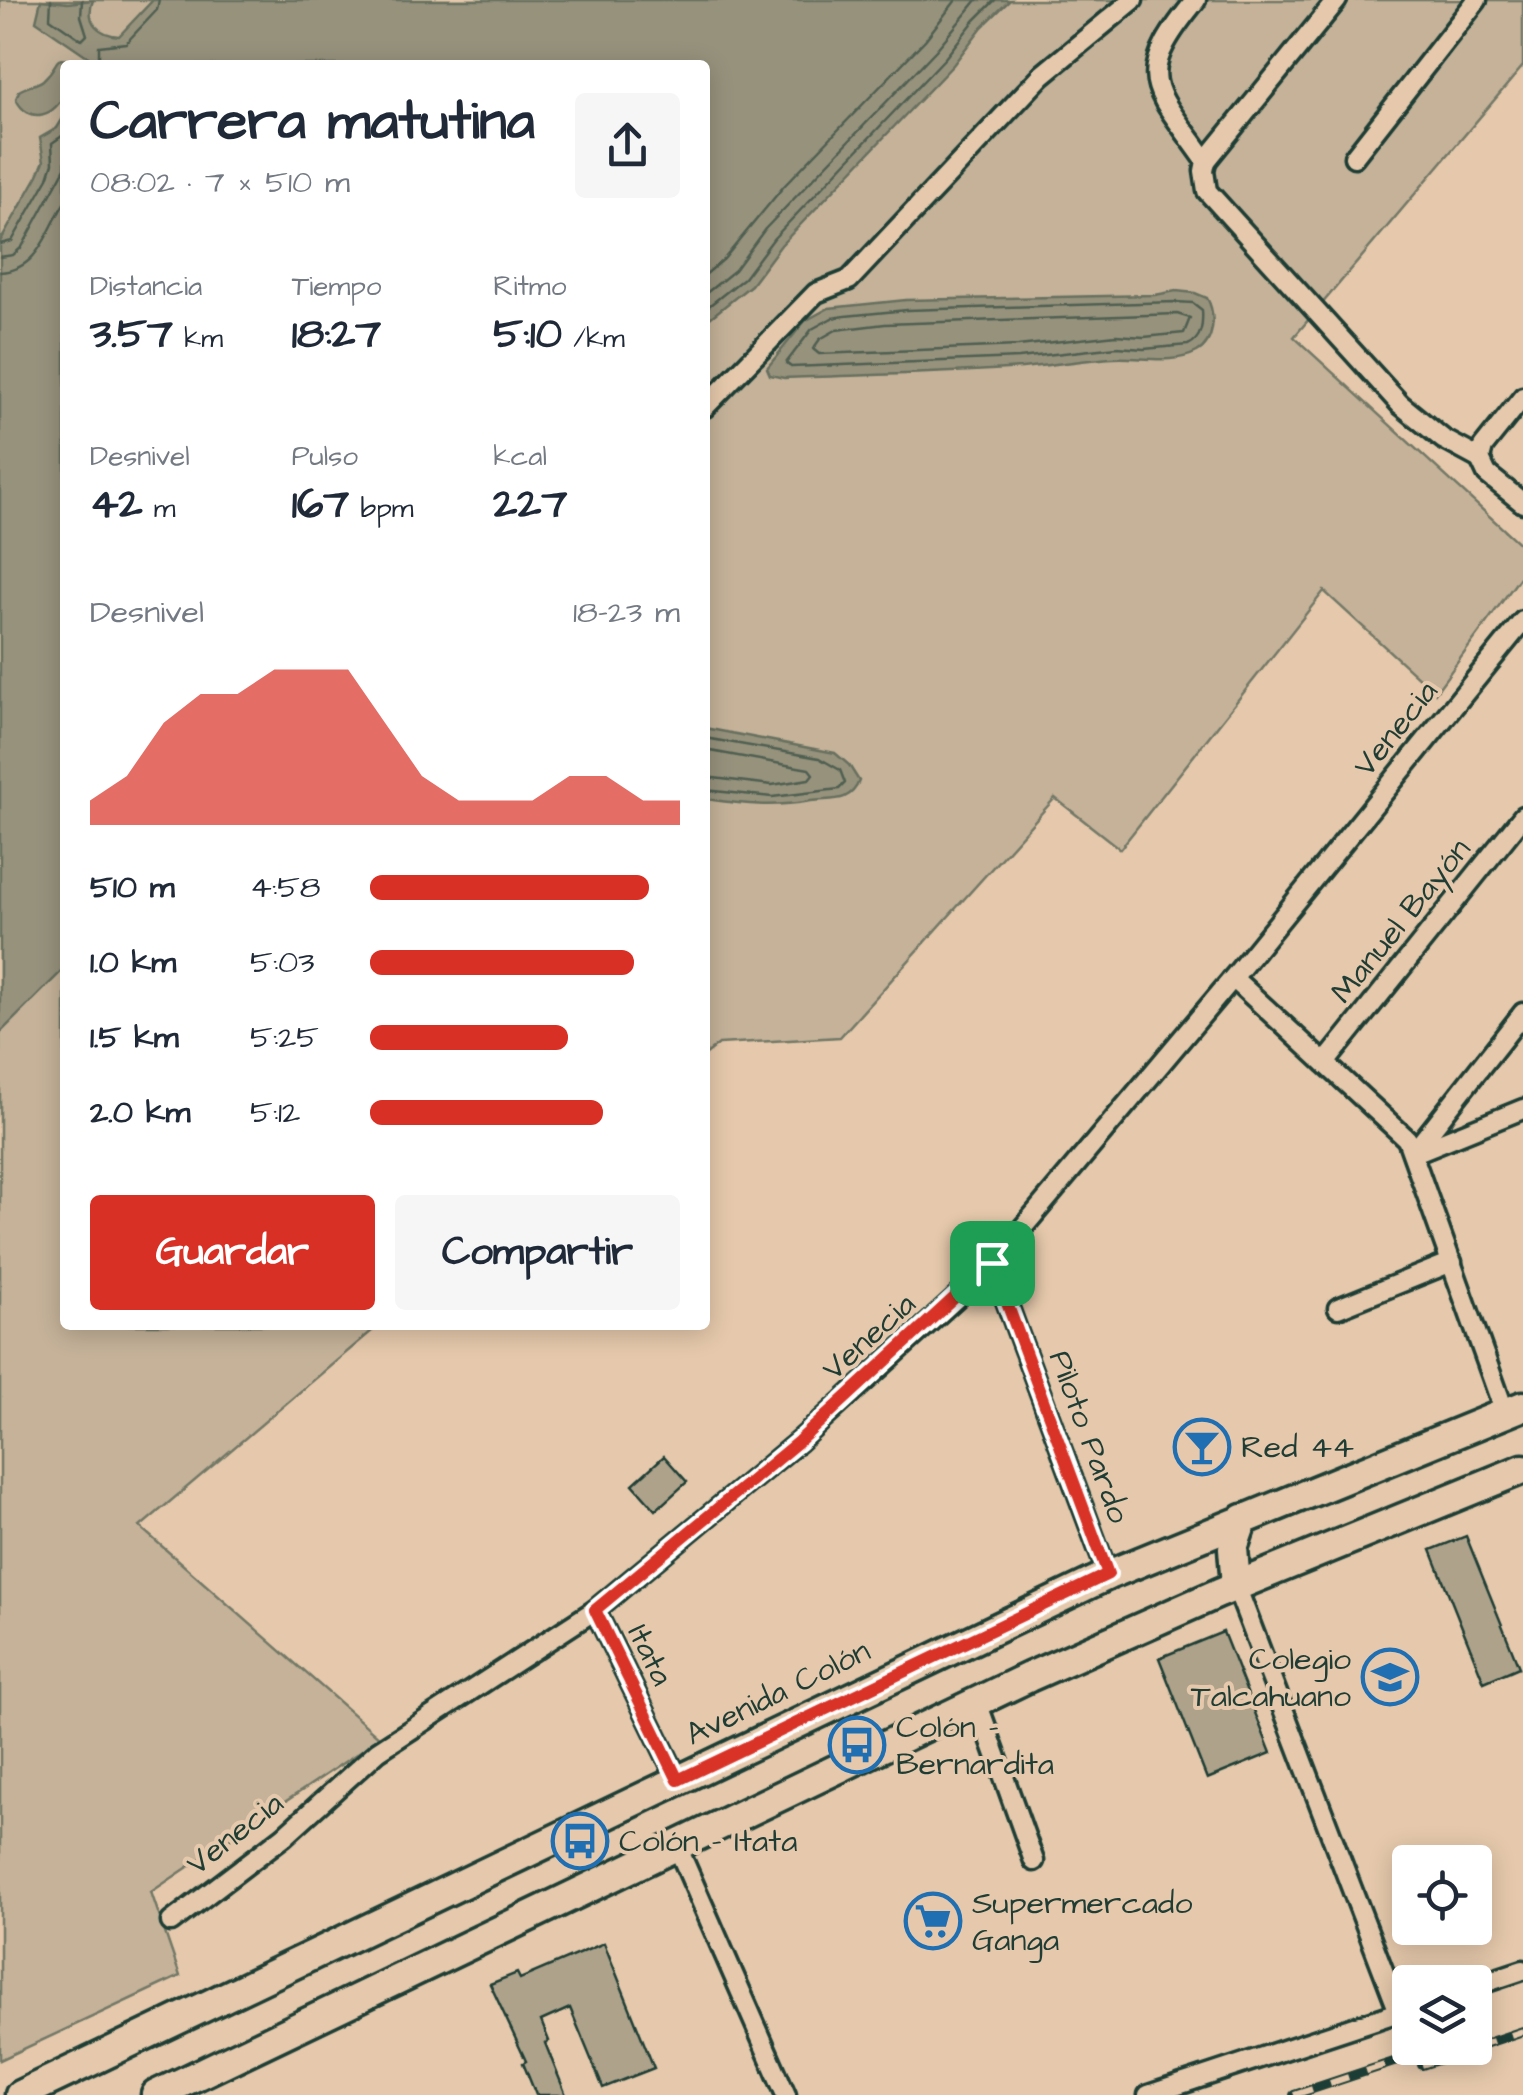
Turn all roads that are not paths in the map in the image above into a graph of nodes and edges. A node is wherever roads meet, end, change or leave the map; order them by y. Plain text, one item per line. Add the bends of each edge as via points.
1 (1133, 0) edge
2 (1196, 0) edge
3 (1337, 0) edge
4 (1474, 1) edge
5 (1354, 157) dead end
6 (1206, 161) junction
7 (1523, 397) edge
8 (710, 402) edge
9 (1480, 459) junction
10 (1523, 503) edge
11 (1523, 620) edge
12 (1523, 816) edge
13 (1233, 978) junction
14 (1523, 1013) edge
15 (1325, 1063) junction
16 (1523, 1110) edge
17 (1413, 1153) junction
18 (1452, 1262) junction
19 (992, 1263) junction
20 (1338, 1308) dead end
21 (1514, 1410) edge
22 (1523, 1468) edge
23 (1243, 1519) junction
24 (1108, 1574) junction
25 (1236, 1586) junction
26 (595, 1610) junction
27 (977, 1702) junction
28 (678, 1780) junction
29 (678, 1846) junction
30 (1034, 1861) dead end
31 (171, 1922) dead end
32 (1523, 1970) edge
33 (1392, 1980) edge
34 (1492, 1980) edge
35 (1392, 2014) edge
36 (160, 2094) edge
37 (20, 2095) edge
38 (786, 2095) edge
39 (1148, 2095) edge

1 - 8 street via 1042,76 849,280 816,293
2 - 6 street via 1168,38 1155,85
3 - 6 street
4 - 5 street
6 - 9 street via 1211,197 1400,404
7 - 9 street
9 - 10 street via 1487,474
11 - 13 street, Venecia
12 - 15 street, Manuel Bayón
13 - 15 street
13 - 19 street, Venecia
14 - 17 street
15 - 17 street via 1400,1132
16 - 17 street
17 - 18 street
18 - 20 street
18 - 21 street
19 - 24 street, Piloto Pardo
19 - 26 street, Venecia via 813,1429
21 - 23 main road, Avenida Colón
22 - 25 main road
23 - 24 main road, Avenida Colón
23 - 25 main road via 1233,1548
24 - 28 main road, Avenida Colón
25 - 27 main road
25 - 33 street
26 - 28 street, Itata
26 - 31 street, Venecia via 378,1751 284,1836
27 - 29 main road
27 - 30 street
28 - 37 main road, Avenida Colón
29 - 36 main road
29 - 38 street
32 - 34 street
35 - 39 street

